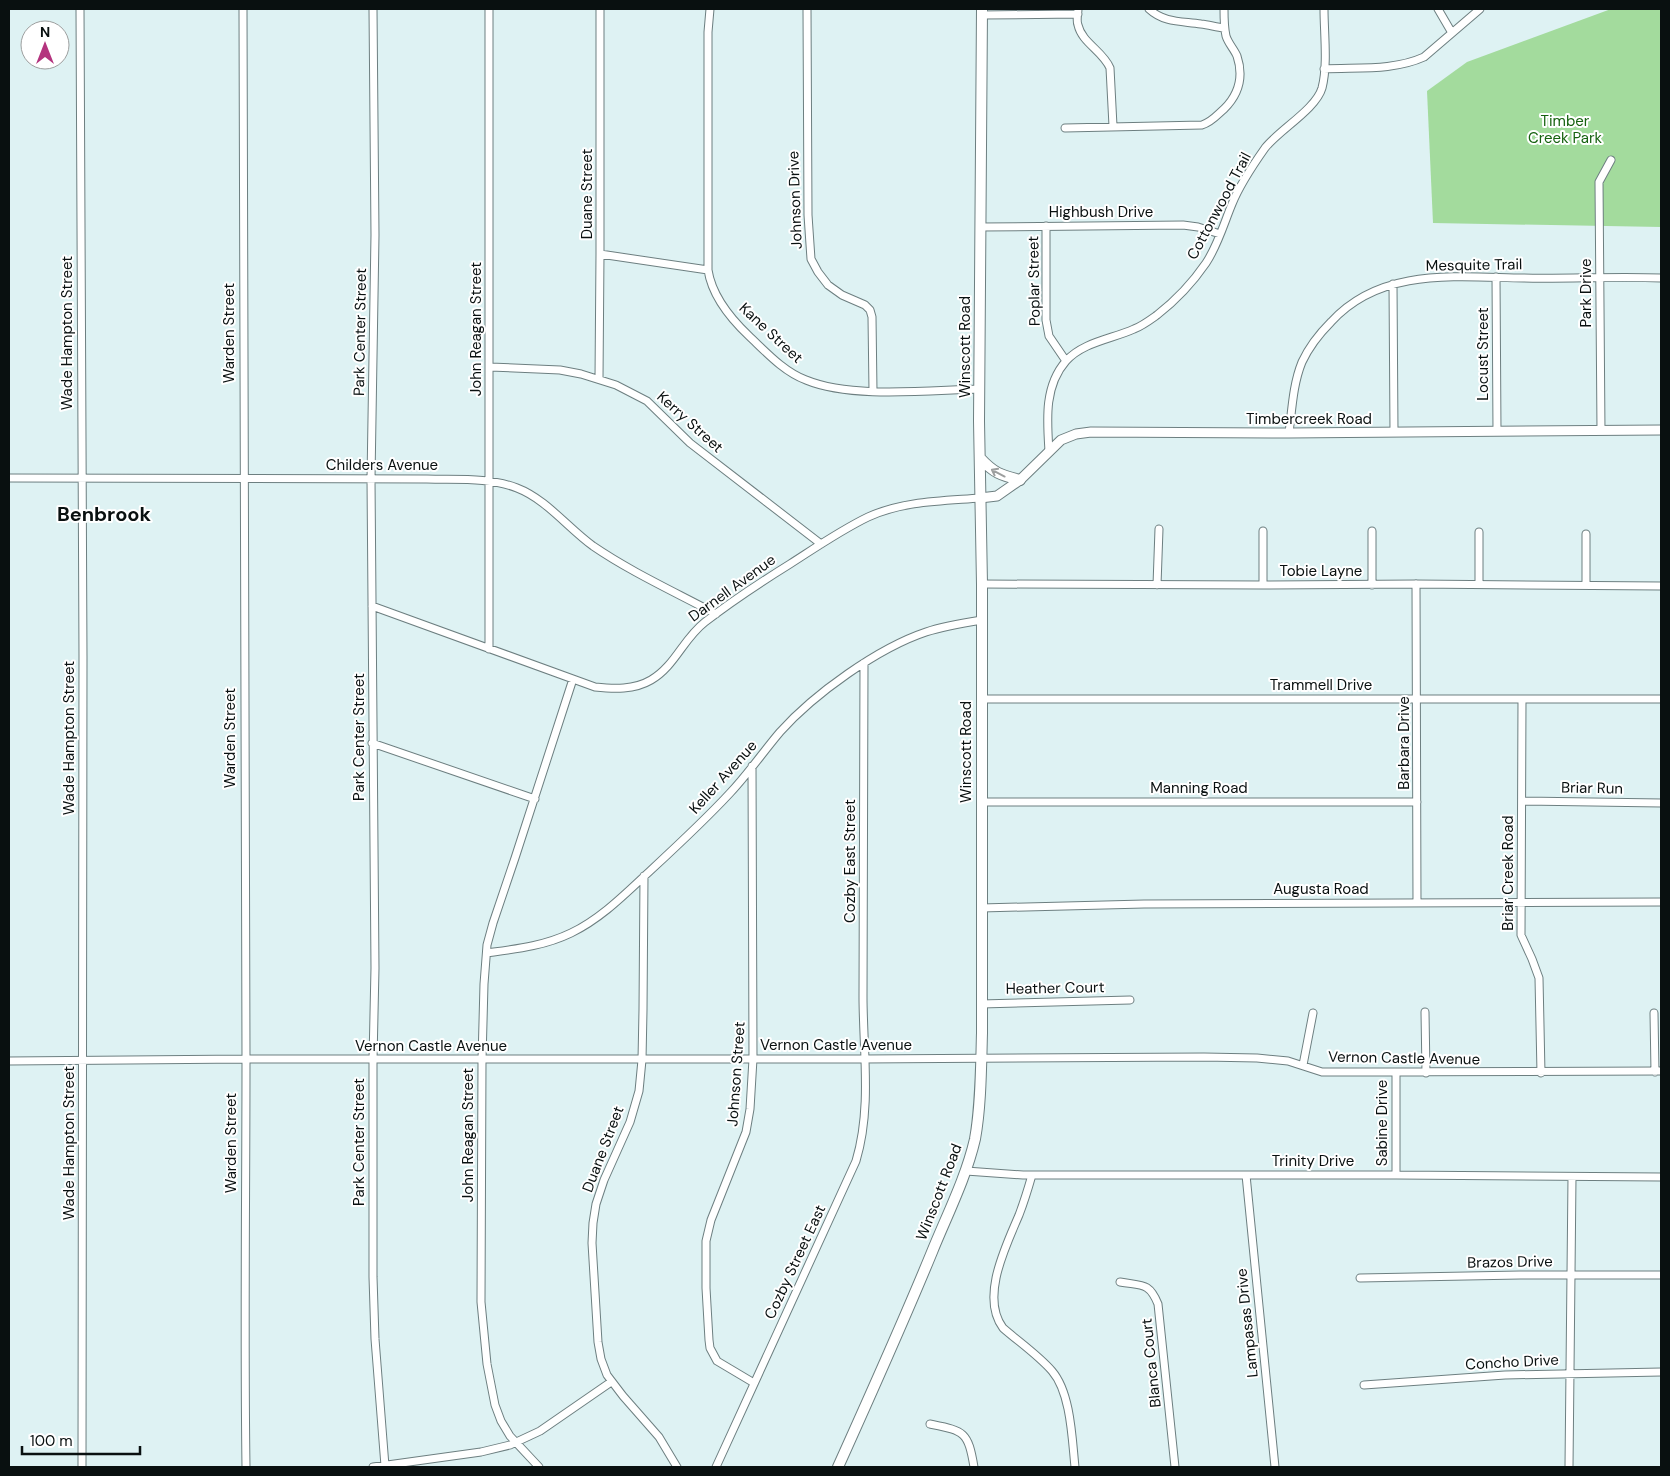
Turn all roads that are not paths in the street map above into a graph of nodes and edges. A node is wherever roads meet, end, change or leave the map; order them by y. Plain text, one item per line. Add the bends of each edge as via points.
1 (80, 9) edge
2 (243, 9) edge
3 (373, 9) edge
4 (489, 9) edge
5 (600, 9) edge
6 (710, 9) edge
7 (807, 9) edge
8 (1149, 9) edge
9 (1224, 9) edge
10 (1324, 9) edge
11 (1438, 9) edge
12 (1480, 9) edge
13 (982, 12) edge
14 (1078, 12) edge
15 (1224, 28) junction
16 (1452, 33) junction
17 (1324, 68) junction
18 (1113, 126) junction
19 (1065, 128) dead end
20 (1611, 160) dead end
21 (1046, 226) junction
22 (981, 227) junction
23 (1220, 234) junction
24 (600, 254) junction
25 (708, 270) junction
26 (1496, 277) junction
27 (1600, 278) junction
28 (1661, 278) edge
29 (1392, 284) junction
30 (1066, 361) junction
31 (490, 367) junction
32 (599, 379) junction
33 (980, 389) junction
34 (873, 391) junction
35 (1497, 430) junction
36 (1601, 430) junction
37 (1661, 430) edge
38 (1394, 432) junction
39 (1289, 433) junction
40 (1049, 451) junction
41 (980, 458) junction
42 (9, 478) edge
43 (82, 478) junction
44 (243, 478) junction
45 (371, 480) junction
46 (1020, 480) junction
47 (490, 482) junction
48 (980, 498) junction
49 (1159, 529) dead end
50 (1372, 530) dead end
51 (1264, 532) dead end
52 (1479, 532) dead end
53 (1586, 534) dead end
54 (821, 544) junction
55 (982, 584) junction
56 (1416, 584) junction
57 (1479, 584) junction
58 (1157, 585) junction
59 (1263, 585) junction
60 (1372, 585) junction
61 (1586, 585) junction
62 (1661, 586) edge
63 (372, 606) junction
64 (716, 614) junction
65 (982, 620) junction
66 (489, 649) junction
67 (864, 663) junction
68 (573, 679) junction
69 (982, 699) junction
70 (1418, 699) junction
71 (1661, 699) edge
72 (1522, 700) junction
73 (372, 743) junction
74 (752, 766) junction
75 (535, 799) junction
76 (1522, 801) junction
77 (981, 802) junction
78 (1417, 802) junction
79 (1661, 802) edge
80 (644, 876) junction
81 (1417, 902) junction
82 (1661, 902) edge
83 (1520, 903) junction
84 (981, 908) junction
85 (487, 953) junction
86 (1130, 1000) dead end
87 (981, 1004) junction
88 (1424, 1012) dead end
89 (1313, 1013) dead end
90 (1654, 1013) dead end
91 (981, 1058) junction
92 (246, 1059) junction
93 (753, 1059) junction
94 (373, 1060) junction
95 (482, 1060) junction
96 (642, 1060) junction
97 (864, 1060) junction
98 (9, 1061) edge
99 (83, 1061) junction
100 (1303, 1065) junction
101 (1658, 1071) edge
102 (1396, 1072) junction
103 (1426, 1072) junction
104 (1541, 1072) junction
105 (966, 1171) junction
106 (1032, 1175) junction
107 (1246, 1175) junction
108 (1396, 1175) junction
109 (1572, 1177) junction
110 (1661, 1177) edge
111 (1570, 1275) junction
112 (1661, 1275) edge
113 (1360, 1278) dead end
114 (1120, 1282) dead end
115 (1661, 1372) edge
116 (1569, 1373) junction
117 (612, 1382) junction
118 (754, 1383) junction
119 (1364, 1385) dead end
120 (930, 1424) dead end
121 (516, 1442) junction
122 (426, 1464) edge
123 (385, 1466) junction
124 (82, 1467) edge
125 (246, 1467) edge
126 (373, 1467) edge
127 (539, 1467) edge
128 (677, 1467) edge
129 (716, 1467) edge
130 (838, 1467) edge
131 (974, 1467) edge
132 (1075, 1467) edge
133 (1175, 1467) edge
134 (1275, 1467) edge
135 (1569, 1467) edge

1 - 43 street, Wade Hampton Street
2 - 44 street, Warden Street
3 - 45 street, Park Center Street via 375,235
4 - 31 street, John Reagan Street
5 - 24 street, Duane Street
6 - 25 street, Kane Street
7 - 34 street, Johnson Drive via 811,259 828,286 870,310
8 - 15 street via 1170,21
9 - 15 street
10 - 17 street, Cottonwood Trail
11 - 16 street
12 - 16 street
13 - 14 street
13 - 22 main road, Winscott Road
14 - 18 street via 1078,26 1086,41 1110,68
15 - 18 street via 1236,55 1239,86 1237,93 1214,119 1202,124
16 - 17 street via 1424,57 1413,62 1394,66
17 - 23 street, Cottonwood Trail via 1322,89 1316,101 1266,147 1233,201
18 - 19 street
20 - 27 street, Park Drive via 1599,182
21 - 22 street, Highbush Drive
21 - 23 street, Highbush Drive via 1183,225
21 - 30 street, Poplar Street via 1046,320 1049,336
22 - 33 main road, Winscott Road
23 - 30 street, Cottonwood Trail via 1196,275 1156,315 1136,328 1084,348
24 - 25 street
24 - 32 street, Duane Street
25 - 34 street, Kane Street via 713,291 728,313 793,373 822,386
26 - 27 street, Mesquite Trail
26 - 29 street, Mesquite Trail via 1423,278
26 - 35 street, Locust Street
27 - 28 street, Mesquite Trail
27 - 36 street, Park Drive
29 - 38 street
29 - 39 street, Mesquite Trail via 1371,292 1342,310 1308,351 1298,376
30 - 40 street, Cottonwood Trail via 1049,396
31 - 32 street, Kerry Street via 560,370
31 - 47 street, John Reagan Street
32 - 54 street, Kerry Street via 616,384 647,401 690,443
33 - 34 street, Kane Street
33 - 41 main road, Winscott Road
35 - 36 street, Timbercreek Road
35 - 38 street, Timbercreek Road
36 - 37 street, Timbercreek Road
38 - 39 street, Timbercreek Road
39 - 40 street, Timbercreek Road via 1091,432 1061,440
40 - 46 street, Timbercreek Road
46 -> 41 main road via 992,470
41 - 48 main road, Winscott Road
42 - 43 street, Childers Avenue
43 - 44 street, Childers Avenue
43 - 99 street, Wade Hampton Street
44 - 45 street, Childers Avenue
44 - 92 street, Warden Street
45 - 47 street, Childers Avenue
45 - 63 street, Park Center Street
46 - 48 street, Timbercreek Road via 997,496
47 - 64 street, Childers Avenue via 530,495 594,547
47 - 66 street, John Reagan Street
48 - 54 street, Darnell Avenue via 909,504 890,509
48 - 55 main road, Winscott Road
49 - 58 street
50 - 60 street
51 - 59 street
52 - 57 street
53 - 61 street
54 - 64 street, Darnell Avenue
55 - 58 street, Tobie Layne
55 - 65 main road, Winscott Road
56 - 57 street, Tobie Layne
56 - 60 street, Tobie Layne
56 - 70 street, Barbara Drive
57 - 61 street, Tobie Layne
58 - 59 street, Tobie Layne
59 - 60 street, Tobie Layne
61 - 62 street, Tobie Layne
63 - 66 street, Darnell Avenue
63 - 73 street, Park Center Street
64 - 68 street, Darnell Avenue via 684,643 662,674 649,681 614,689 595,687
65 - 67 street, Keller Avenue via 924,633
65 - 69 main road, Winscott Road
66 - 68 street, Darnell Avenue
67 - 74 street, Keller Avenue via 816,697 781,731
67 - 97 street, Cozby East Street
68 - 75 street, John Reagan Street
69 - 70 street, Trammell Drive
69 - 77 main road, Winscott Road
70 - 72 street, Trammell Drive
70 - 78 street, Barbara Drive
71 - 72 street, Trammell Drive
72 - 76 street, Briar Creek Road
73 - 75 street
73 - 94 street, Park Center Street
74 - 80 street, Keller Avenue via 684,840
74 - 93 street, Johnson Street
75 - 85 street, John Reagan Street via 493,923
76 - 79 street, Briar Run
76 - 83 street, Briar Creek Road
77 - 78 street, Manning Road
77 - 84 main road, Winscott Road
78 - 81 street, Barbara Drive
80 - 85 street, Keller Avenue via 600,915 570,934 539,945
80 - 96 street, Duane Street
81 - 83 street, Augusta Road
81 - 84 street, Augusta Road
82 - 83 street, Augusta Road
83 - 104 street, Briar Creek Road via 1521,935 1539,978
84 - 87 main road, Winscott Road
85 - 95 street, John Reagan Street
86 - 87 street, Heather Court
87 - 91 main road, Winscott Road
88 - 103 street
89 - 100 street
90 - 101 street
91 - 97 street, Vernon Castle Avenue
91 - 100 street, Vernon Castle Avenue via 1257,1058
91 - 105 main road, Winscott Road via 975,1138
92 - 94 street, Vernon Castle Avenue
92 - 99 street, Vernon Castle Avenue
92 - 125 street, Warden Street
93 - 96 street, Vernon Castle Avenue
93 - 97 street, Vernon Castle Avenue
93 - 118 street, Johnson Street via 746,1132 711,1220 706,1241 706,1288 708,1340 714,1357
94 - 95 street, Vernon Castle Avenue
94 - 123 street, Park Center Street via 373,1286
95 - 96 street, Vernon Castle Avenue
95 - 121 street, John Reagan Street via 481,1302 494,1405 501,1422
96 - 117 street, Duane Street via 639,1091 630,1122 604,1180 593,1223 598,1342 601,1359
97 - 118 street, Cozby Street East via 863,1129 856,1162
98 - 99 street, Vernon Castle Avenue
99 - 124 street, Wade Hampton Street
100 - 102 street, Vernon Castle Avenue via 1322,1072
101 - 104 street, Vernon Castle Avenue
102 - 103 street, Vernon Castle Avenue
102 - 108 street, Sabine Drive
103 - 104 street, Vernon Castle Avenue
105 - 106 street, Trinity Drive
105 - 130 main road, Winscott Road
106 - 107 street, Trinity Drive
106 - 132 street via 999,1265 994,1292 995,1309 1002,1328 1052,1371 1058,1380 1067,1407
107 - 108 street, Trinity Drive
107 - 134 street, Lampasas Drive
108 - 109 street, Trinity Drive
109 - 110 street, Trinity Drive
109 - 111 street
111 - 112 street, Brazos Drive
111 - 113 street, Brazos Drive
111 - 116 street
114 - 133 street, Blanca Court via 1150,1288 1158,1304
115 - 116 street, Concho Drive
116 - 119 street, Concho Drive
116 - 135 street
117 - 121 street via 540,1432
117 - 128 street, Duane Street via 659,1437
118 - 129 street, Cozby Street East
120 - 131 street via 960,1432 971,1449
121 - 122 street
121 - 127 street, John Reagan Street
122 - 123 street
123 - 126 street

